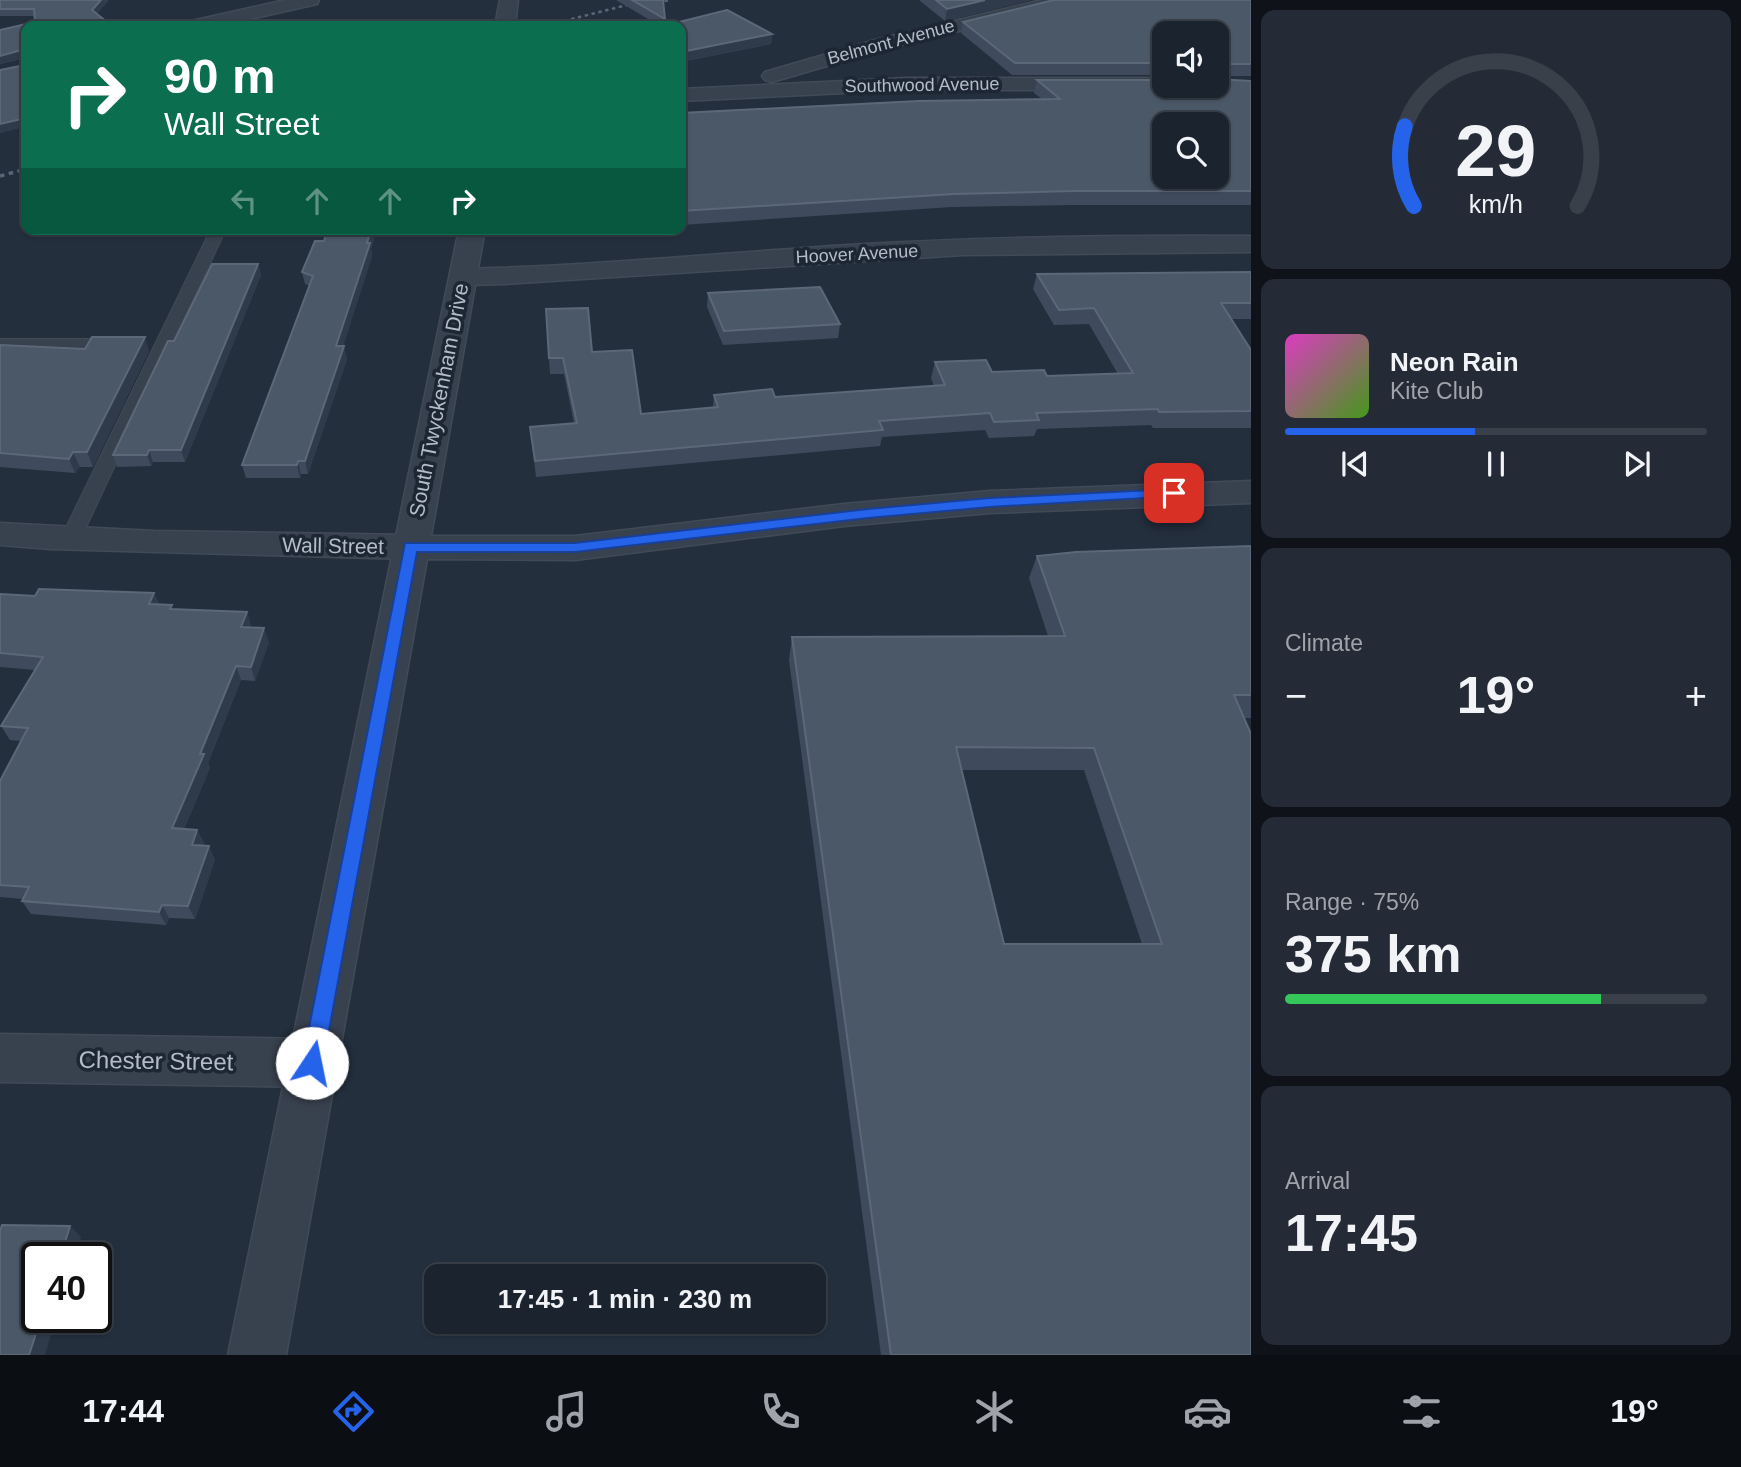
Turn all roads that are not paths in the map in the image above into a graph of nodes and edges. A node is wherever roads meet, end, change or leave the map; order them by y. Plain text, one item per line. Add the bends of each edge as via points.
1 (310, 0) edge
2 (509, 0) edge
3 (1065, 0) edge
4 (216, 21) edge
5 (506, 21) edge
6 (1152, 84) edge
7 (719, 92) junction
8 (686, 95) edge
9 (216, 235) edge
10 (471, 235) edge
11 (1251, 244) edge
12 (464, 277) junction
13 (165, 342) junction
14 (0, 344) edge
15 (1251, 492) edge
16 (0, 534) edge
17 (70, 540) junction
18 (411, 547) junction
19 (0, 1058) edge
20 (312, 1063) junction
21 (257, 1355) edge

1 - 4 street
2 - 5 street
3 - 7 street, Belmont Avenue via 868,47
6 - 7 street, Southwood Avenue via 907,84
7 - 8 street, Southwood Avenue
9 - 13 lane
10 - 12 street, South Twyckenham Drive
11 - 12 street, Hoover Avenue via 942,249 617,272
12 - 18 street, South Twyckenham Drive
13 - 14 lane
13 - 17 lane
15 - 18 street, Wall Street via 990,502 575,548
16 - 17 street, Wall Street
17 - 18 street, Wall Street
18 - 20 street, South Twyckenham Drive
19 - 20 street, Chester Street
20 - 21 street, South Twyckenham Drive

